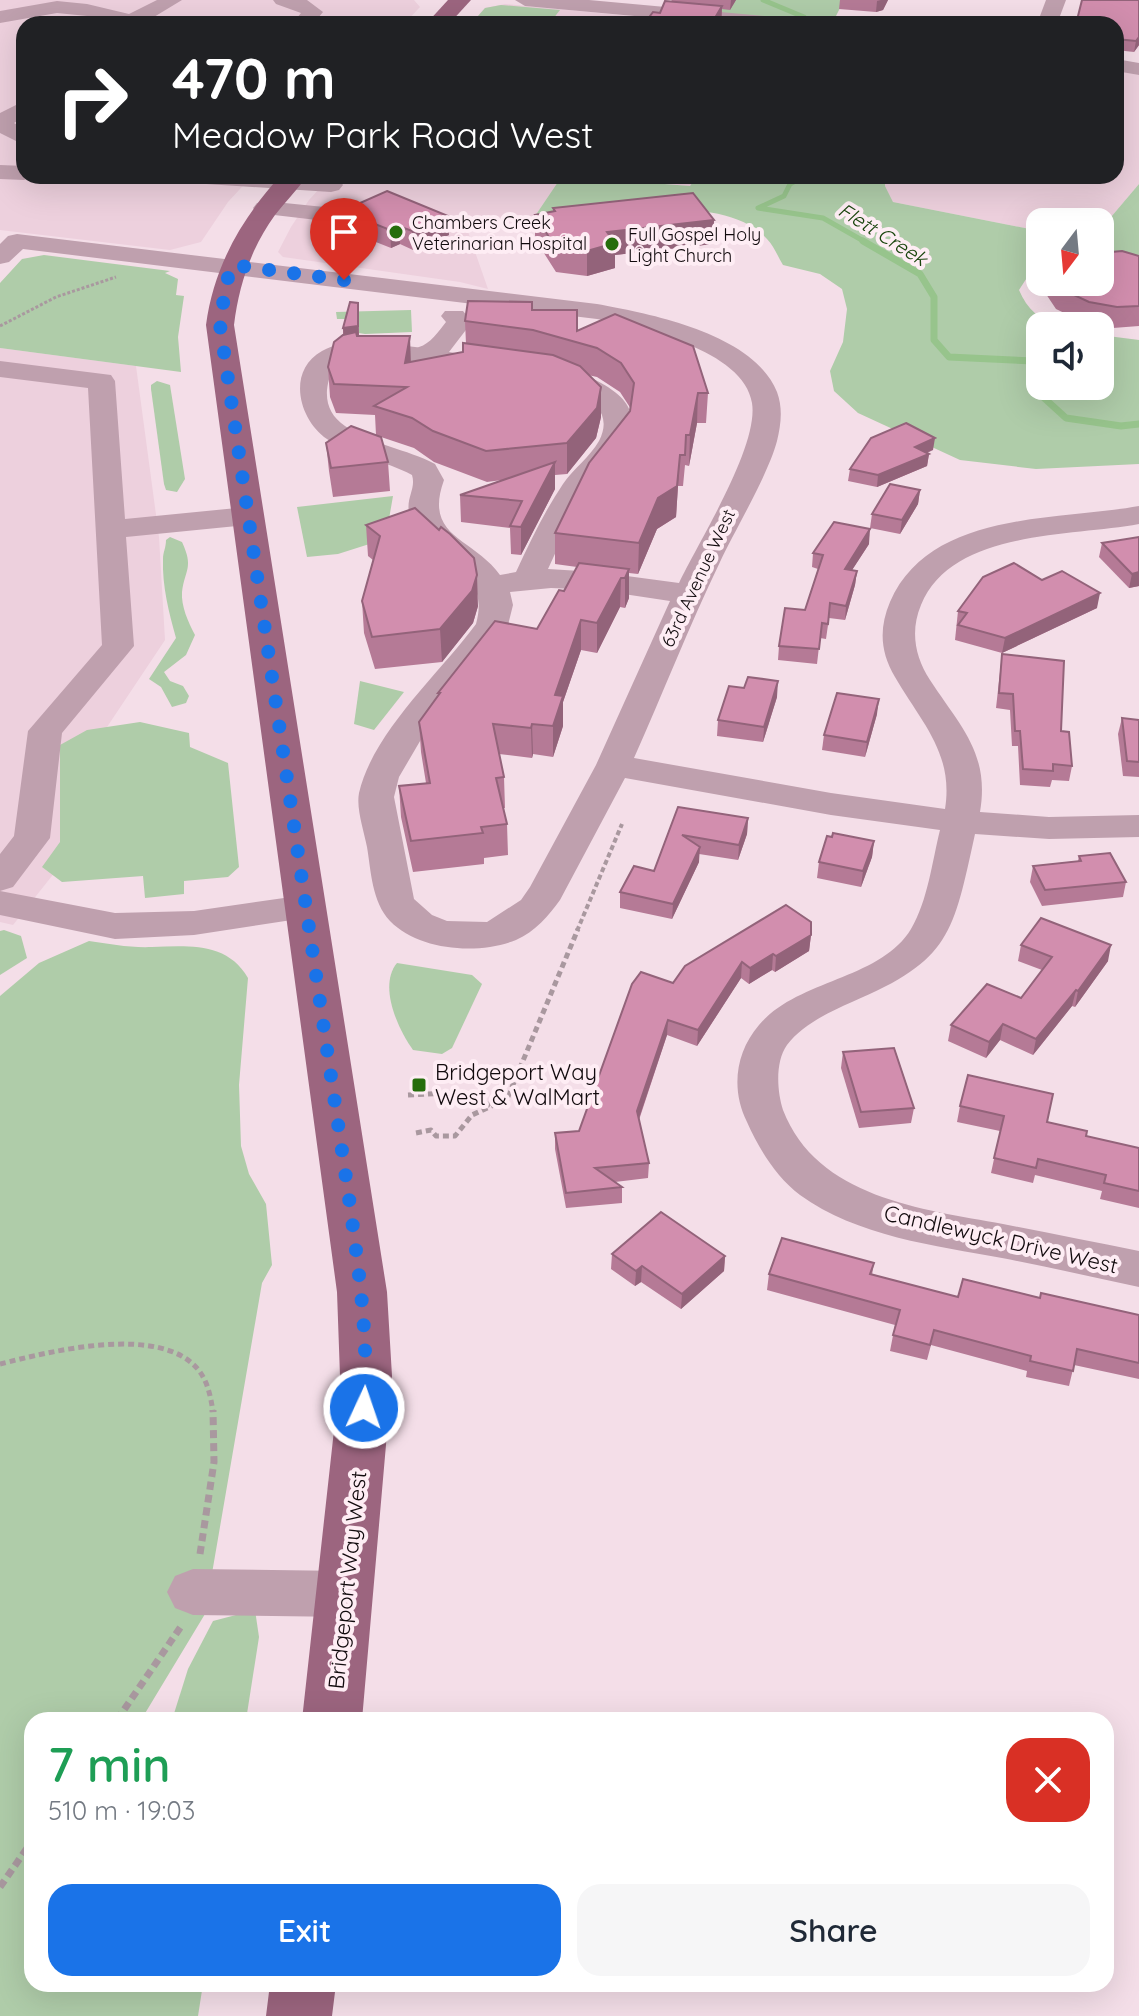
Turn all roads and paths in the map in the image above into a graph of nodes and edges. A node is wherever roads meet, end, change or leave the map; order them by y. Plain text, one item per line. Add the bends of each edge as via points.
1 (172, 0) edge
2 (283, 0) edge
3 (460, 0) edge
4 (525, 0) edge
5 (70, 2) edge
6 (628, 4) edge
7 (117, 16) edge
8 (147, 16) edge
9 (310, 16) edge
10 (445, 16) edge
11 (723, 16) edge
12 (0, 17) edge
13 (16, 112) edge
14 (16, 133) edge
15 (260, 184) edge
16 (295, 188) edge
17 (334, 215) dead end
18 (9, 249) edge
19 (233, 265) junction
20 (125, 275) dead end
21 (460, 306) junction
22 (0, 326) edge
23 (428, 354) junction
24 (504, 368) edge
25 (0, 369) edge
26 (531, 372) edge
27 (1139, 515) edge
28 (247, 516) junction
29 (110, 529) junction
30 (528, 579) junction
31 (493, 587) junction
32 (689, 594) junction
33 (614, 765) junction
34 (593, 805) junction
35 (960, 822) junction
36 (1139, 826) edge
37 (0, 879) edge
38 (0, 903) edge
39 (305, 907) junction
40 (408, 1095) dead end
41 (491, 1106) junction
42 (416, 1133) dead end
43 (1139, 1269) edge
44 (0, 1364) edge
45 (193, 1592) junction
46 (346, 1594) junction
47 (123, 1712) edge
48 (333, 1712) edge
49 (24, 1852) edge
50 (0, 1887) edge
51 (302, 1992) edge
52 (299, 2016) edge

1 - 8 street
2 - 9 street via 307,7
3 - 10 main road
4 - 6 street
5 - 7 street
5 - 12 street
6 - 11 street
13 - 14 street via 1,125
15 - 16 street
16 - 17 street
16 - 19 main road, Bridgeport Way West
18 - 19 street
19 - 21 street
19 - 28 main road, Bridgeport Way West via 222,307 221,341
20 - 22 path via 73,290
21 - 23 street via 459,322
21 - 32 street, 63rd Avenue West via 608,315 671,330 732,358 763,389 769,404 762,444
23 - 24 street
23 - 31 street via 340,353 327,360 314,384 314,407 327,426 353,441 425,470 426,519
25 - 29 street via 101,381
26 - 30 street via 579,382 603,396 619,422 613,440 573,489
27 - 35 street, Candlewyck Drive West via 973,544 944,558 913,587 899,617 897,641 913,682 958,750 966,790
28 - 29 street
28 - 39 main road, Bridgeport Way West
29 - 37 street via 118,646 45,731 32,838
30 - 31 street
30 - 32 street via 582,580
31 - 34 street, 63rd Avenue West via 498,606 492,625 409,733 377,790 376,809 395,899 412,920 443,933 488,935 521,920 547,891
32 - 33 street, 63rd Avenue West
33 - 34 street, 63rd Avenue West
33 - 35 street
34 - 41 path via 624,818 507,1099
35 - 36 street
35 - 43 street, Candlewyck Drive West via 936,913 923,941 891,969 819,999 776,1032 758,1077 762,1108 783,1149 806,1175 854,1203 934,1227
38 - 39 street via 115,926 194,923
39 - 46 main road, Bridgeport Way West via 362,1292 366,1376
40 - 41 path via 467,1092
41 - 42 path via 472,1115 455,1136 436,1136 431,1130
44 - 45 path via 77,1346 115,1345 174,1351 202,1374 217,1426 210,1505
45 - 46 street
45 - 47 path via 181,1628
46 - 48 main road, Bridgeport Way West
49 - 50 path
51 - 52 main road

